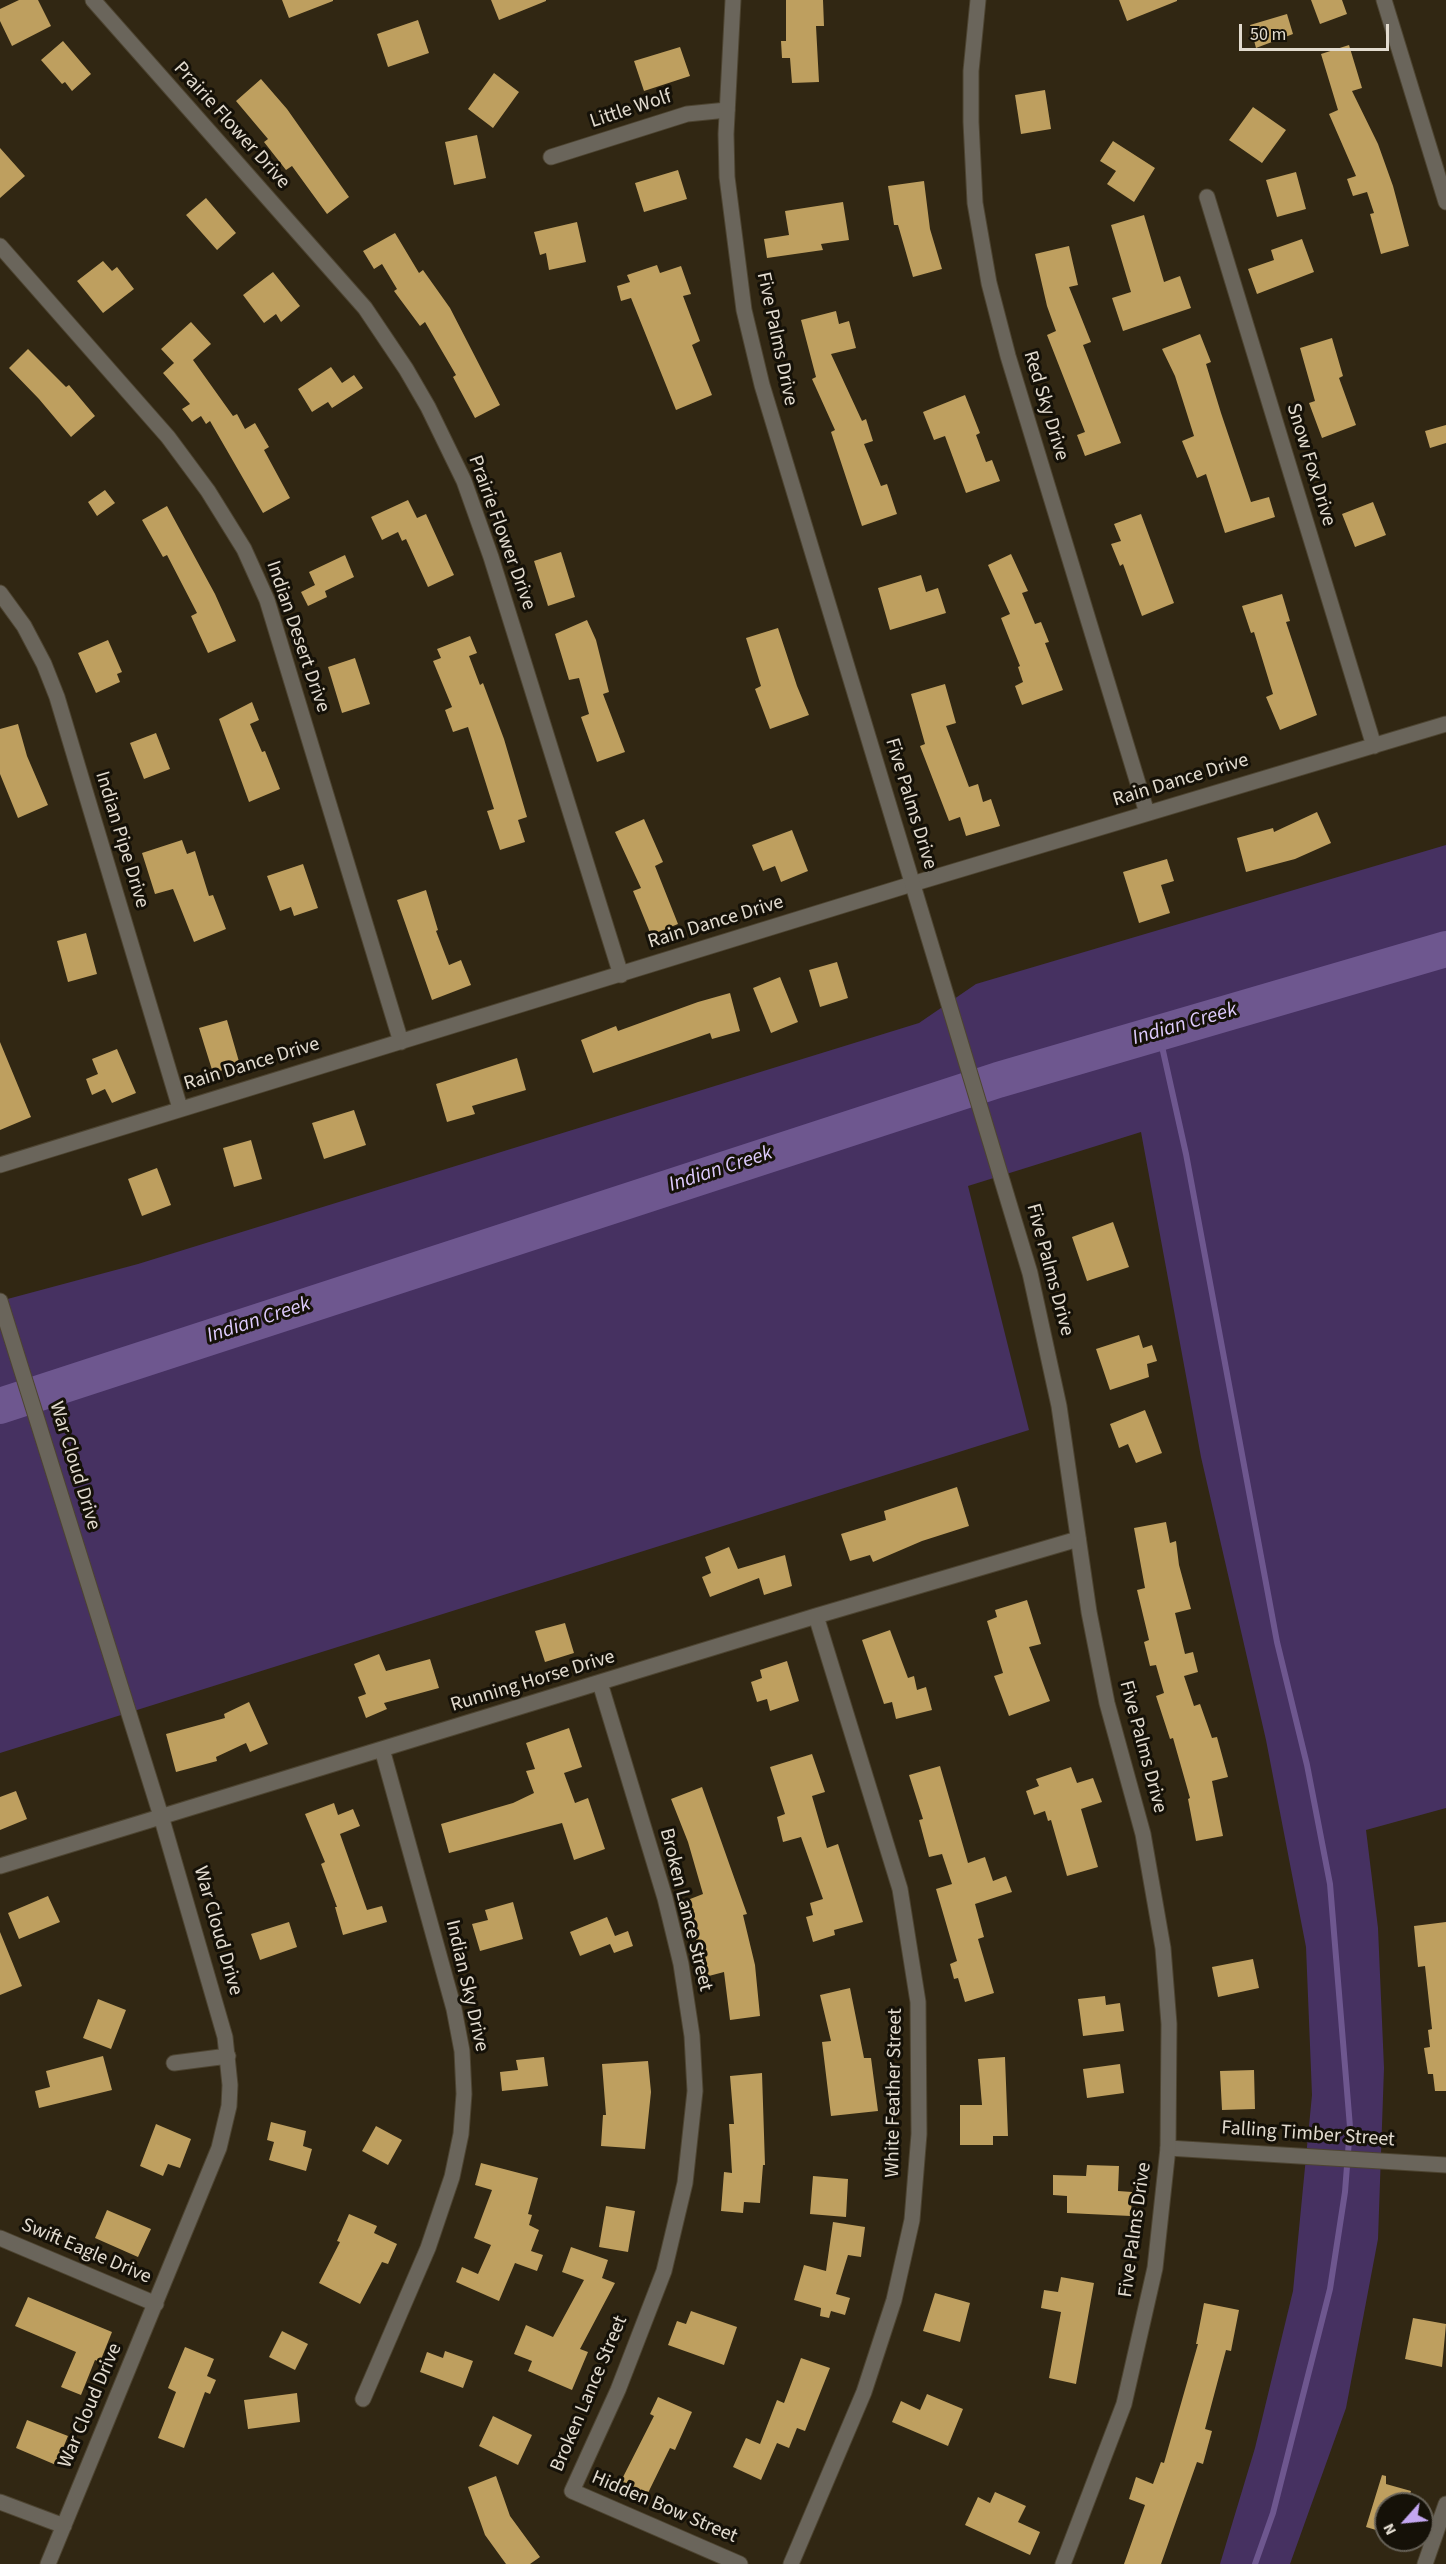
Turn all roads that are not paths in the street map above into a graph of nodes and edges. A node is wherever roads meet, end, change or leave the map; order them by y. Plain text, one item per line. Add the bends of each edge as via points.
1 (93, 0) edge
2 (733, 0) edge
3 (978, 0) edge
4 (1384, 0) edge
5 (727, 110) junction
6 (551, 157) dead end
7 (1207, 197) dead end
8 (1446, 202) edge
9 (0, 246) edge
10 (0, 593) edge
11 (1446, 724) edge
12 (1374, 746) junction
13 (1147, 813) junction
14 (912, 884) junction
15 (621, 975) junction
16 (401, 1042) junction
17 (180, 1108) junction
18 (0, 1165) edge
19 (1, 1304) edge
20 (1078, 1539) junction
21 (816, 1616) junction
22 (600, 1683) junction
23 (382, 1749) junction
24 (161, 1816) junction
25 (0, 1866) edge
26 (228, 2056) junction
27 (174, 2063) dead end
28 (1168, 2148) junction
29 (1446, 2165) edge
30 (0, 2238) edge
31 (156, 2304) junction
32 (363, 2399) dead end
33 (572, 2491) joint
34 (0, 2502) edge
35 (1446, 2504) edge
36 (64, 2526) junction
37 (48, 2564) edge
38 (740, 2564) edge
39 (791, 2564) edge
40 (1063, 2564) edge
41 (1425, 2564) edge

1 - 15 street, Prairie Flower Drive via 365,308 428,407 464,481 491,557
2 - 5 street, Five Palms Drive
3 - 13 street, Red Sky Drive via 970,122 975,203 989,283
4 - 8 street
5 - 6 street, Little Wolf via 687,114
5 - 14 street, Five Palms Drive via 728,177 744,310 762,385
7 - 12 street, Snow Fox Drive
9 - 16 street, Indian Desert Drive via 168,437 244,549 267,600
10 - 17 street, Indian Pipe Drive via 24,626 57,697
11 - 12 street, Rain Dance Drive
12 - 13 street, Rain Dance Drive
13 - 14 street, Rain Dance Drive
14 - 15 street, Rain Dance Drive
14 - 20 street, Five Palms Drive via 997,1161 1047,1341
15 - 16 street, Rain Dance Drive
16 - 17 street, Rain Dance Drive
17 - 18 street, Rain Dance Drive
19 - 24 street, War Cloud Drive
20 - 21 street, Running Horse Drive
20 - 28 street, Five Palms Drive via 1107,1703 1143,1834 1163,1948 1169,2024
21 - 22 street, Running Horse Drive
21 - 39 street, White Feather Street via 900,1889 918,2002 919,2134 912,2220 894,2300 864,2392
22 - 23 street, Running Horse Drive
22 - 33 street, Broken Lance Street via 681,1964 692,2036 695,2091 685,2183 664,2271 618,2390
23 - 24 street, Running Horse Drive
23 - 32 street, Indian Sky Drive via 454,2009 462,2051 464,2094 452,2177 428,2248
24 - 25 street, Running Horse Drive
24 - 26 street, War Cloud Drive
26 - 27 street
26 - 31 street, War Cloud Drive via 229,2106 219,2148
28 - 29 street, Falling Timber Street
28 - 40 street, Five Palms Drive via 1155,2268 1124,2404
30 - 31 street, Swift Eagle Drive
31 - 36 street, War Cloud Drive
33 - 38 street, Hidden Bow Street
34 - 36 street
35 - 41 street
36 - 37 street, War Cloud Drive

